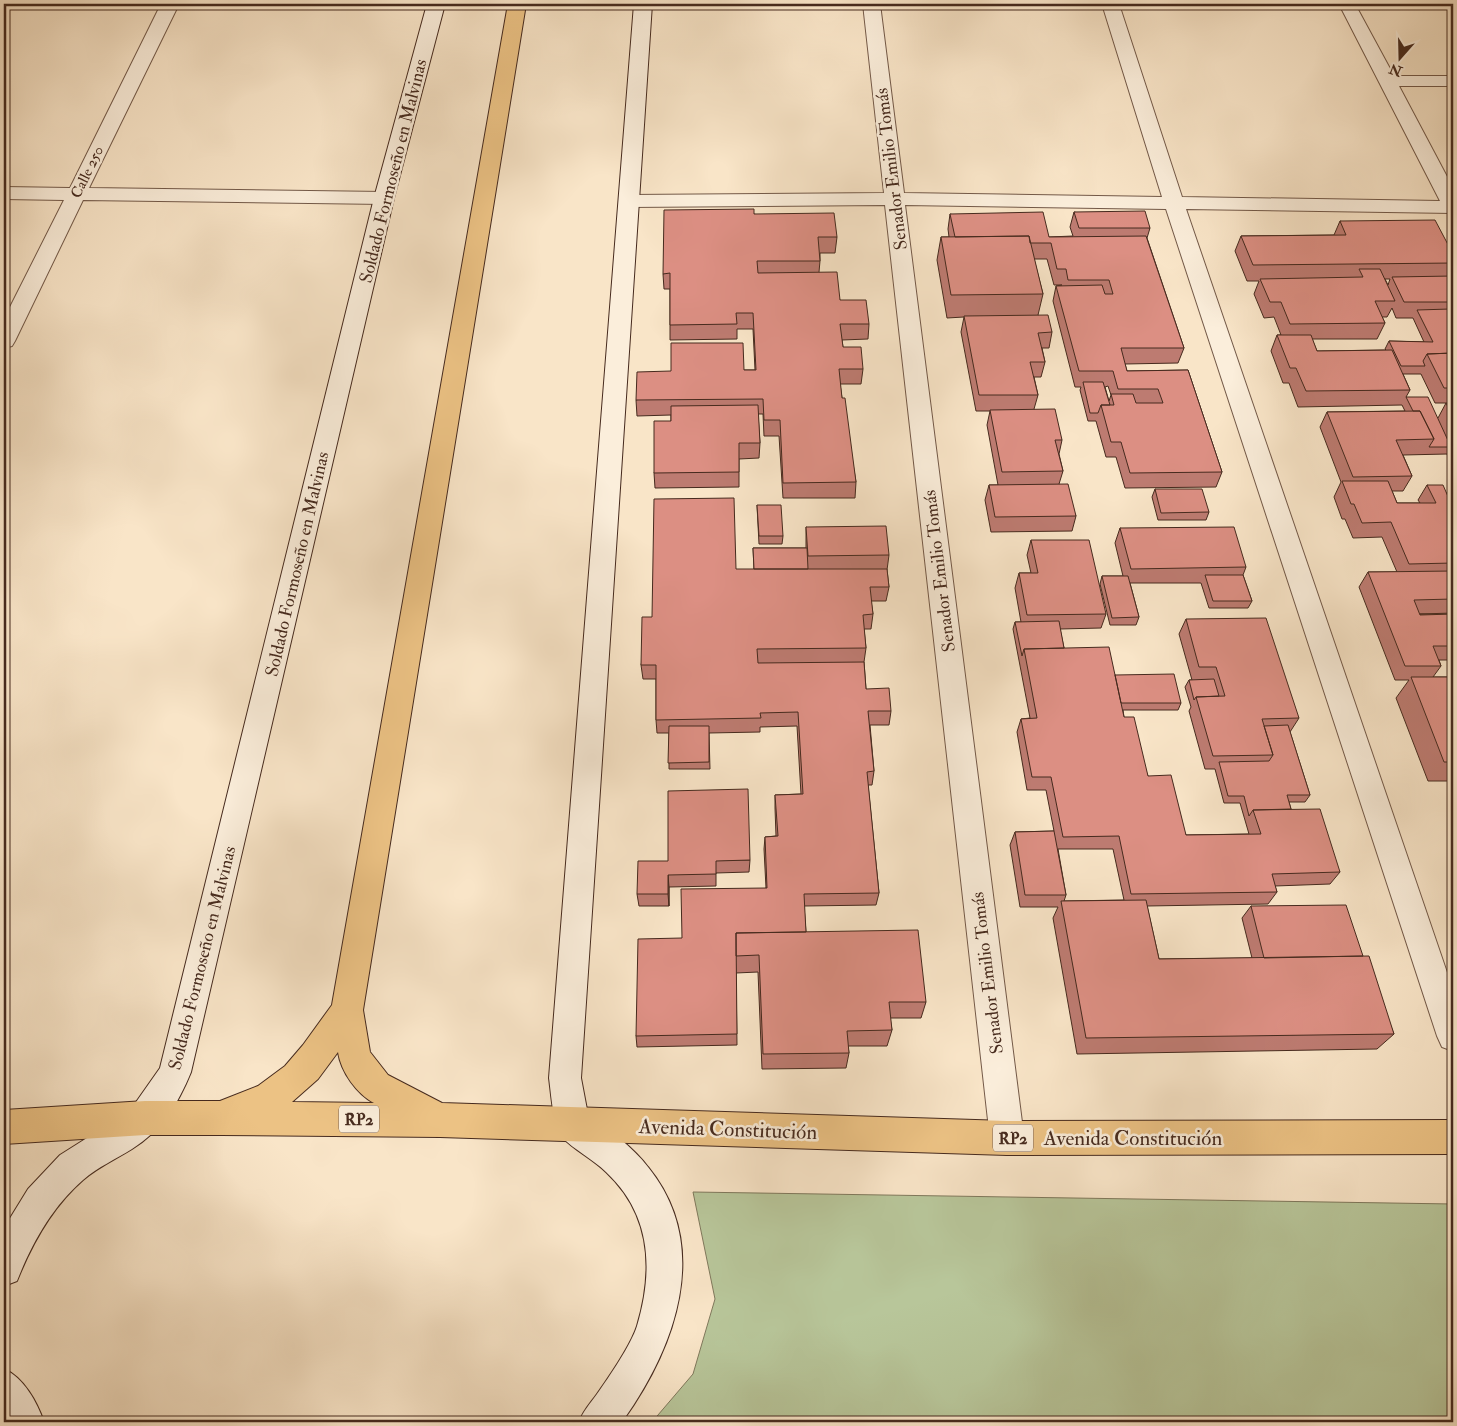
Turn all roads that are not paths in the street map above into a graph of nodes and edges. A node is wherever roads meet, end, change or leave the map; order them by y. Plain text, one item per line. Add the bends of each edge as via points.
1 (170, 4) edge
2 (436, 4) edge
3 (517, 4) edge
4 (643, 4) edge
5 (871, 4) edge
6 (1110, 4) edge
7 (1347, 4) edge
8 (1388, 81) junction
9 (1453, 81) edge
10 (77, 192) junction
11 (4, 193) edge
12 (384, 198) junction
13 (894, 199) junction
14 (629, 201) junction
15 (1174, 202) junction
16 (1453, 206) edge
17 (4, 341) edge
18 (346, 1010) junction
19 (1453, 1036) edge
20 (145, 1118) junction
21 (221, 1118) junction
22 (440, 1120) junction
23 (573, 1124) junction
24 (4, 1126) edge
25 (1453, 1137) edge
26 (1007, 1138) junction
27 (4, 1268) edge
28 (4, 1388) edge
29 (25, 1422) edge
30 (598, 1422) edge

1 - 10 street, Calle 250
2 - 12 street, Soldado Formoseño en Malvinas
3 - 18 main road
4 - 14 street
5 - 13 street, Senador Emilio Tomás
6 - 15 street
7 - 8 street
8 - 9 street
8 - 16 street
10 - 11 street
10 - 12 street
10 - 17 street, Calle 250
12 - 20 street, Soldado Formoseño en Malvinas via 175,1072
13 - 14 street
13 - 15 street
13 - 26 street, Senador Emilio Tomás
14 - 23 street via 565,1078
15 - 16 street
15 - 19 street
18 - 21 main road via 318,1055 299,1076 274,1095
18 - 22 main road via 355,1059 376,1086
20 - 21 main road, Avenida Constitución / RP2
20 - 24 main road, Avenida Constitución / RP2
20 - 27 street via 72,1167 37,1206 15,1239
21 - 22 main road, Avenida Constitución / RP2
22 - 23 main road, Avenida Constitución / RP2
23 - 26 main road, Avenida Constitución / RP2
23 - 30 street via 611,1152 643,1188 659,1223 666,1254 661,1303 648,1346
25 - 26 main road, Avenida Constitución / RP2
28 - 29 street

